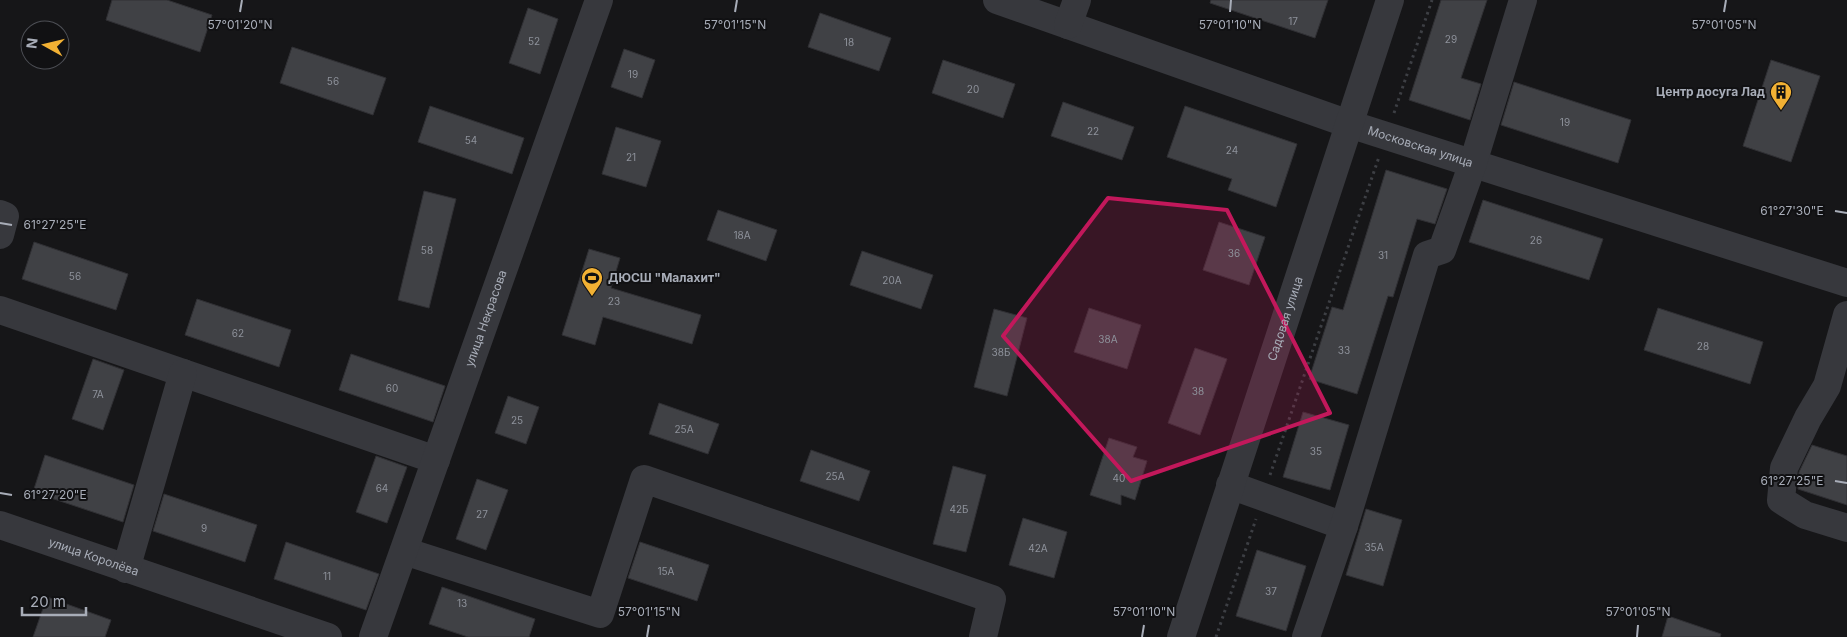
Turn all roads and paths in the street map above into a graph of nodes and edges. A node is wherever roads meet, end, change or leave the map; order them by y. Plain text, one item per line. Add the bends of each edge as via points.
1 (599, 0) edge
2 (997, 0) edge
3 (1077, 0) edge
4 (1390, 0) edge
5 (1432, 0) edge
6 (1522, 0) edge
7 (1068, 25) junction
8 (1349, 124) junction
9 (1387, 136) junction
10 (1473, 163) junction
11 (0, 214) edge
12 (0, 235) edge
13 (1847, 283) edge
14 (0, 310) edge
15 (1847, 315) edge
16 (183, 373) junction
17 (436, 460) junction
18 (1230, 485) junction
19 (1263, 497) junction
20 (0, 525) edge
21 (1344, 526) junction
22 (1847, 528) edge
23 (404, 551) junction
24 (126, 569) junction
25 (328, 637) edge
26 (373, 637) edge
27 (983, 637) edge
28 (1181, 637) edge
29 (1216, 637) edge
30 (1306, 637) edge

1 - 17 street, улица Некрасова
2 - 7 street, Московская улица
3 - 7 street
4 - 8 street, Садовая улица
5 - 9 path
6 - 10 street
7 - 8 street, Московская улица
8 - 9 street, Московская улица
8 - 18 street, Садовая улица
9 - 10 street, Московская улица
9 - 19 path
10 - 13 street, Московская улица
10 - 21 street via 1442,250 1427,255
11 - 12 street via 5,216
14 - 16 street
15 - 22 street via 1827,386 1784,468 1781,500 1805,515
16 - 17 street
16 - 24 street
17 - 23 street, улица Некрасова
18 - 19 street
18 - 28 street, Садовая улица
19 - 21 street
19 - 29 path
20 - 24 street, улица Королёва
21 - 30 street
23 - 26 street, улица Некрасова
23 - 27 street via 600,614 644,479 992,599
24 - 25 street, улица Королёва

